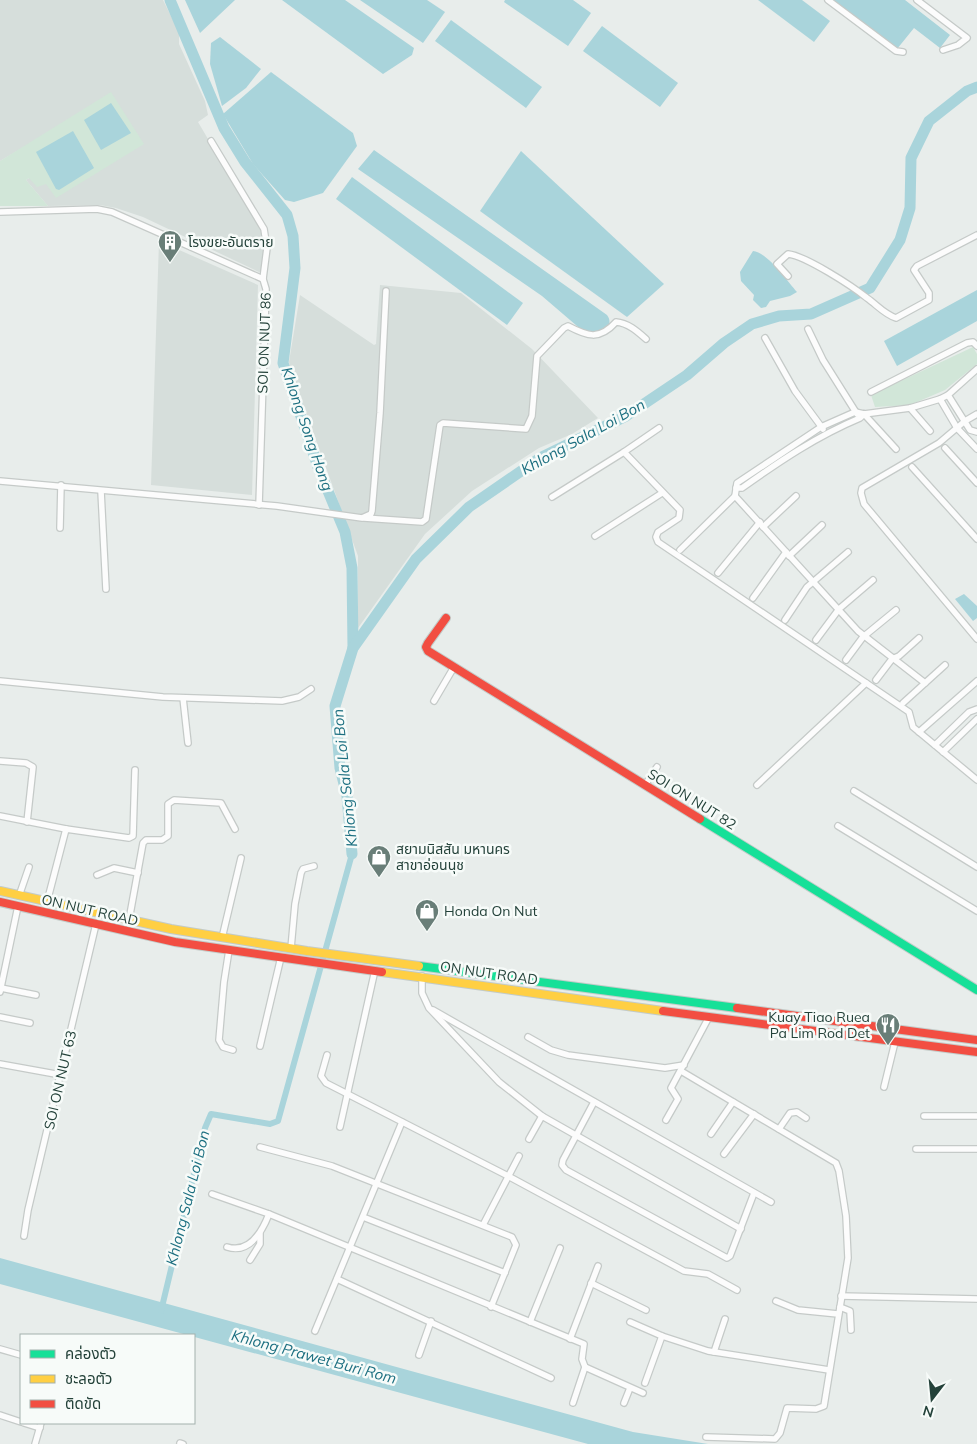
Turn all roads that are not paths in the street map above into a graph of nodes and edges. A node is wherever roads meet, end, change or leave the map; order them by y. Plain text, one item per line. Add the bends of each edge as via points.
1 (828, 0) edge
2 (917, 0) edge
3 (943, 50) dead end
4 (903, 52) dead end
5 (211, 140) dead end
6 (0, 212) edge
7 (977, 235) edge
8 (788, 276) dead end
9 (263, 279) junction
10 (386, 290) dead end
11 (808, 329) dead end
12 (765, 338) dead end
13 (646, 339) dead end
14 (977, 346) edge
15 (977, 369) edge
16 (871, 392) dead end
17 (948, 395) junction
18 (940, 399) junction
19 (910, 408) junction
20 (855, 412) junction
21 (977, 414) edge
22 (862, 416) junction
23 (965, 421) junction
24 (821, 426) junction
25 (659, 428) dead end
26 (957, 428) junction
27 (930, 431) dead end
28 (825, 432) junction
29 (977, 432) edge
30 (946, 448) dead end
31 (896, 449) dead end
32 (977, 449) edge
33 (624, 452) junction
34 (912, 467) dead end
35 (0, 481) edge
36 (977, 483) edge
37 (61, 485) junction
38 (736, 488) junction
39 (101, 491) junction
40 (662, 492) junction
41 (736, 496) junction
42 (796, 496) dead end
43 (552, 497) dead end
44 (259, 505) junction
45 (362, 518) junction
46 (761, 525) junction
47 (822, 525) dead end
48 (60, 528) dead end
49 (595, 536) dead end
50 (977, 539) edge
51 (680, 550) dead end
52 (848, 552) dead end
53 (787, 554) junction
54 (718, 573) dead end
55 (873, 580) dead end
56 (813, 582) junction
57 (106, 589) dead end
58 (753, 598) dead end
59 (839, 609) junction
60 (896, 610) dead end
61 (446, 618) dead end
62 (785, 620) dead end
63 (864, 637) junction
64 (919, 638) dead end
65 (977, 639) edge
66 (816, 640) dead end
67 (892, 658) junction
68 (846, 660) dead end
69 (945, 665) dead end
70 (454, 667) junction
71 (876, 680) dead end
72 (0, 681) edge
73 (977, 681) edge
74 (866, 682) junction
75 (925, 683) junction
76 (311, 689) dead end
77 (183, 698) junction
78 (434, 701) dead end
79 (903, 703) dead end
80 (977, 709) edge
81 (977, 718) edge
82 (919, 732) junction
83 (188, 743) dead end
84 (935, 745) junction
85 (944, 752) junction
86 (0, 760) edge
87 (657, 767) dead end
88 (135, 770) dead end
89 (977, 780) edge
90 (646, 785) junction
91 (757, 786) dead end
92 (854, 791) dead end
93 (0, 816) edge
94 (27, 822) junction
95 (838, 826) dead end
96 (66, 829) junction
97 (235, 829) dead end
98 (241, 858) dead end
99 (314, 866) dead end
100 (29, 867) dead end
101 (977, 867) edge
102 (138, 873) junction
103 (97, 875) dead end
104 (0, 891) edge
105 (19, 896) junction
106 (0, 902) edge
107 (48, 902) junction
108 (18, 906) junction
109 (977, 911) edge
110 (129, 920) junction
111 (96, 924) junction
112 (222, 938) junction
113 (291, 948) junction
114 (229, 950) junction
115 (281, 957) junction
116 (375, 970) junction
117 (422, 976) junction
118 (0, 990) edge
119 (977, 990) edge
120 (36, 995) dead end
121 (430, 1008) junction
122 (749, 1011) junction
123 (0, 1017) edge
124 (709, 1017) junction
125 (748, 1022) junction
126 (30, 1024) dead end
127 (528, 1037) dead end
128 (977, 1040) edge
129 (895, 1042) junction
130 (260, 1046) dead end
131 (233, 1050) dead end
132 (977, 1052) edge
133 (327, 1055) dead end
134 (0, 1064) edge
135 (682, 1068) junction
136 (61, 1075) junction
137 (884, 1088) dead end
138 (348, 1094) junction
139 (594, 1102) junction
140 (732, 1102) junction
141 (754, 1114) junction
142 (542, 1116) junction
143 (924, 1116) dead end
144 (977, 1116) edge
145 (806, 1118) dead end
146 (666, 1120) dead end
147 (402, 1122) junction
148 (340, 1127) dead end
149 (779, 1129) junction
150 (711, 1134) dead end
151 (576, 1135) junction
152 (529, 1139) dead end
153 (260, 1147) dead end
154 (916, 1149) dead end
155 (977, 1149) edge
156 (724, 1154) dead end
157 (519, 1156) dead end
158 (508, 1176) junction
159 (376, 1184) junction
160 (754, 1193) junction
161 (212, 1194) dead end
162 (771, 1202) dead end
163 (269, 1214) junction
164 (363, 1217) junction
165 (483, 1225) junction
166 (741, 1229) junction
167 (260, 1234) junction
168 (24, 1236) dead end
169 (227, 1248) dead end
170 (350, 1248) junction
171 (560, 1248) dead end
172 (250, 1260) dead end
173 (598, 1266) dead end
174 (505, 1273) junction
175 (337, 1279) junction
176 (591, 1283) junction
177 (737, 1290) dead end
178 (841, 1296) junction
179 (977, 1299) edge
180 (776, 1301) dead end
181 (491, 1307) junction
182 (840, 1307) junction
183 (646, 1310) dead end
184 (838, 1314) junction
185 (725, 1319) dead end
186 (431, 1322) junction
187 (530, 1322) junction
188 (630, 1322) dead end
189 (851, 1330) dead end
190 (315, 1331) dead end
191 (662, 1336) junction
192 (570, 1339) junction
193 (0, 1349) edge
194 (712, 1352) junction
195 (20, 1355) edge
196 (419, 1355) dead end
197 (585, 1367) junction
198 (829, 1370) junction
199 (551, 1378) dead end
200 (645, 1383) dead end
201 (630, 1388) junction
202 (643, 1393) dead end
203 (573, 1403) dead end
204 (624, 1403) dead end
205 (0, 1415) edge
206 (20, 1421) edge
207 (40, 1425) edge
208 (706, 1437) dead end
209 (35, 1444) edge

1 - 4 street via 896,51
2 - 3 street via 967,38
5 - 9 street via 264,229 267,248
6 - 9 street, SOI ON NUT 86 via 92,209 112,212
7 - 8 street via 917,266 914,270 929,293 929,300 896,318 820,268 788,254 777,264
9 - 44 street, SOI ON NUT 86 via 266,289
10 - 45 street via 372,511
11 - 20 street
12 - 24 street via 795,391
13 - 45 street via 622,323 616,322 611,328 586,336 568,326 536,356 532,416 526,429 440,424 426,520
14 - 16 street via 973,342 967,343
15 - 17 street
17 - 18 street
17 - 23 street
18 - 19 street
18 - 26 street
19 - 22 street
19 - 27 street
20 - 22 street
20 - 24 street
21 - 23 street
22 - 28 street
22 - 31 street
23 - 26 street
23 - 29 street via 970,430
24 - 28 street
24 - 38 street via 737,483
25 - 33 street
26 - 32 street
26 - 65 street via 940,442 862,488 861,493 864,504
28 - 38 street via 742,488
30 - 36 street
33 - 40 street
33 - 43 street
34 - 50 street
35 - 37 street
37 - 39 street
37 - 48 street
38 - 41 street
39 - 44 street
39 - 57 street
40 - 49 street
40 - 74 street via 680,510 680,514 658,532 658,542
41 - 46 street
41 - 51 street
42 - 46 street
44 - 45 street
46 - 53 street
46 - 54 street
47 - 53 street
52 - 56 street
53 - 56 street
53 - 58 street
55 - 59 street
56 - 59 street
56 - 62 street
59 - 63 street
59 - 66 street
60 - 63 street
61 - 70 main road, SOI ON NUT 82 via 426,646 428,651
63 - 67 street
63 - 68 street
64 - 67 street via 899,656
67 - 71 street
67 - 75 street
69 - 75 street
70 - 78 street
70 - 90 main road, SOI ON NUT 82
72 - 77 street
73 - 82 street
74 - 82 street via 909,712 913,727
74 - 91 street
75 - 79 street
76 - 77 street via 299,697 282,701
77 - 83 street
80 - 84 street via 969,712
81 - 85 street
82 - 84 street
84 - 85 street
85 - 89 street
86 - 94 street via 33,767
87 - 90 street
88 - 96 street via 133,836
90 - 119 main road, SOI ON NUT 82
92 - 101 street
93 - 94 street
94 - 96 street
95 - 109 street
96 - 107 street
97 - 102 street via 221,802 174,800 166,809 168,836 162,840 146,840
98 - 112 street
99 - 113 street via 301,874 294,904
100 - 105 street
102 - 103 street via 114,868
102 - 110 street
104 - 105 main road, ON NUT ROAD
105 - 107 main road, ON NUT ROAD
106 - 108 main road, ON NUT ROAD
107 - 110 main road, ON NUT ROAD
108 - 111 main road, ON NUT ROAD
108 - 118 street
110 - 112 main road, ON NUT ROAD
111 - 114 main road, ON NUT ROAD via 174,942
111 - 136 street, SOI ON NUT 63
112 - 113 main road, ON NUT ROAD
113 - 122 main road, ON NUT ROAD
114 - 115 main road, ON NUT ROAD
114 - 131 street via 219,1040 223,1047
115 - 116 main road, ON NUT ROAD
115 - 130 street
116 - 117 main road, ON NUT ROAD
116 - 138 street
117 - 121 street via 422,994
117 - 124 main road, ON NUT ROAD
118 - 120 street
121 - 139 street
121 - 142 street via 499,1082
122 - 125 main road
122 - 128 main road, ON NUT ROAD
123 - 126 street
124 - 125 main road, ON NUT ROAD
124 - 135 street
125 - 129 main road, ON NUT ROAD
127 - 135 street via 568,1055
129 - 132 main road, ON NUT ROAD
129 - 137 street
133 - 138 street via 323,1080
134 - 136 street
135 - 140 street
135 - 146 street via 671,1088 678,1099
136 - 168 street, SOI ON NUT 63
138 - 147 street
138 - 148 street
139 - 151 street
139 - 160 street
140 - 141 street
140 - 150 street
141 - 149 street
141 - 156 street
142 - 151 street
142 - 152 street
143 - 144 street
145 - 149 street via 797,1112 790,1113
147 - 158 street
147 - 159 street
149 - 178 street via 829,1158 839,1171 849,1244
151 - 166 street
151 - 166 street via 563,1160 566,1170 722,1257 730,1256
153 - 159 street via 332,1166
154 - 155 street
157 - 158 street
158 - 165 street
158 - 177 street via 684,1271 708,1274
159 - 164 street
159 - 165 street
160 - 162 street
160 - 166 street
161 - 163 street
163 - 167 street
163 - 170 street
164 - 170 street
164 - 174 street
165 - 174 street via 515,1240 516,1246
167 - 169 street via 238,1250
167 - 172 street via 260,1244
170 - 175 street
170 - 181 street
171 - 187 street
173 - 176 street
174 - 181 street
175 - 186 street
175 - 190 street
176 - 183 street
176 - 192 street
178 - 179 street
178 - 182 street
180 - 184 street via 798,1310
181 - 187 street
182 - 184 street
182 - 189 street via 850,1311
184 - 198 street
185 - 194 street
186 - 196 street
186 - 199 street
187 - 192 street
188 - 191 street
191 - 194 street
191 - 200 street
192 - 197 street via 584,1344 582,1359
193 - 195 street
194 - 198 street
197 - 201 street
197 - 203 street
198 - 208 street via 824,1406 816,1409 787,1408 780,1433 775,1438
201 - 202 street
201 - 204 street
205 - 206 street
207 - 209 street

